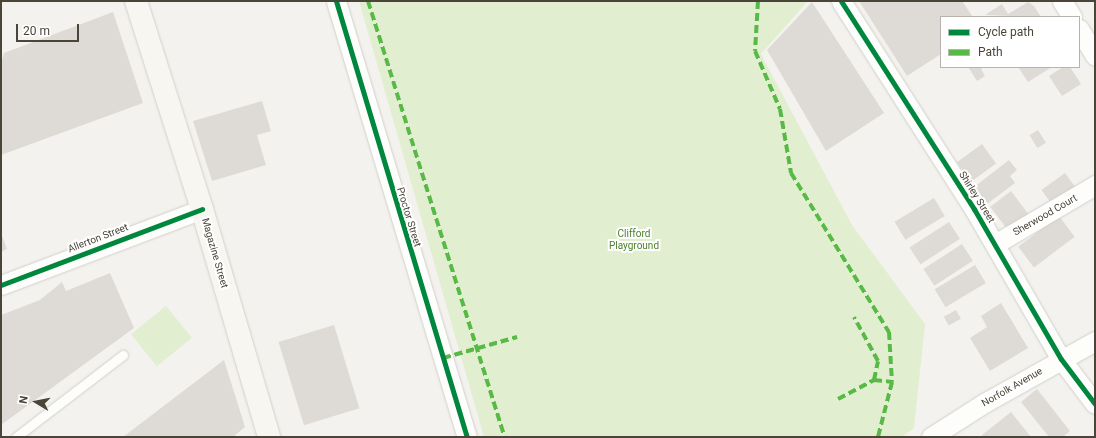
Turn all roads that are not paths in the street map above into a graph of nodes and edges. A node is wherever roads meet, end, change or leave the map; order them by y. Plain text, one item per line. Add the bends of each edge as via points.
1 (136, 1) edge
2 (336, 1) edge
3 (841, 1) edge
4 (1062, 1) edge
5 (1071, 16) edge
6 (1080, 31) edge
7 (1095, 56) edge
8 (1095, 186) edge
9 (202, 209) junction
10 (995, 244) junction
11 (1, 285) edge
12 (1095, 341) edge
13 (123, 355) dead end
14 (1062, 359) junction
15 (1095, 404) edge
16 (16, 437) edge
17 (269, 437) edge
18 (467, 437) edge
19 (931, 437) edge

1 - 9 main road, Magazine Street
2 - 18 street, Proctor Street
3 - 10 street, Shirley Street
4 - 5 street
6 - 7 street
8 - 10 street, Sherwood Court
9 - 11 street, Allerton Street
9 - 17 main road, Magazine Street
10 - 14 street, Shirley Street
12 - 14 street, Norfolk Avenue
13 - 16 lane
14 - 15 street, Shirley Street
14 - 19 street, Norfolk Avenue

